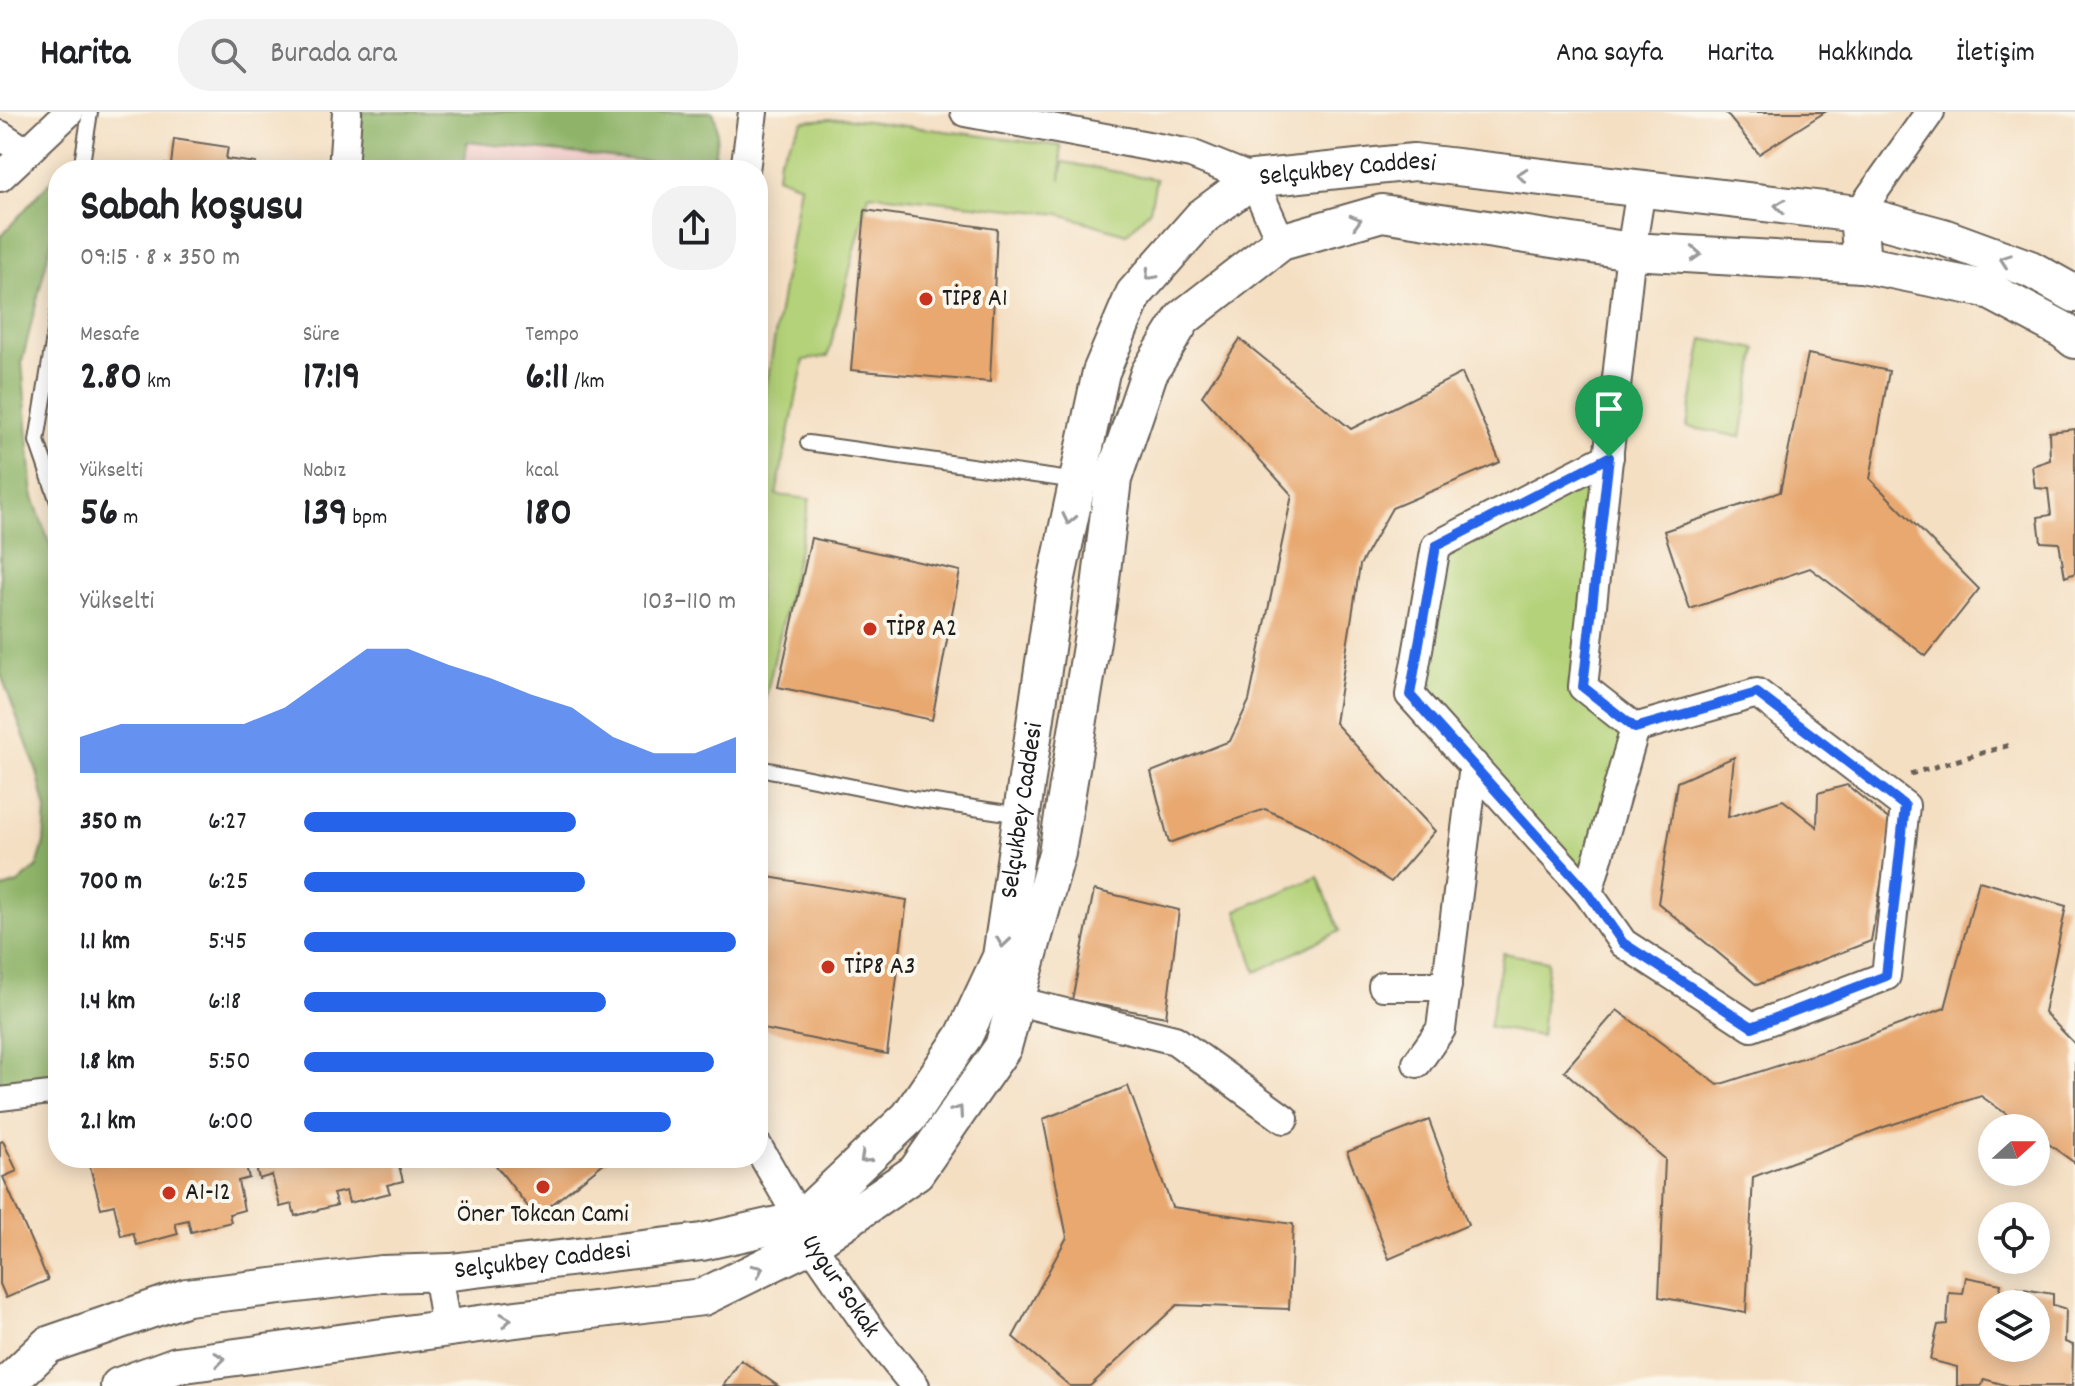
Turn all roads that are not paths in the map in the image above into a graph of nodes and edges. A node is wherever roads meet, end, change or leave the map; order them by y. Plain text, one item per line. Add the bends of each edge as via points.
1 (69, 112) edge
2 (90, 112) edge
3 (347, 112) edge
4 (753, 112) edge
5 (965, 112) edge
6 (1930, 112) edge
7 (0, 135) edge
8 (26, 152) junction
9 (83, 160) edge
10 (344, 160) edge
11 (746, 160) edge
12 (0, 177) edge
13 (1253, 179) junction
14 (1641, 189) junction
15 (1858, 214) junction
16 (1281, 242) junction
17 (1631, 251) junction
18 (1862, 264) junction
19 (2075, 294) edge
20 (2075, 340) edge
21 (48, 374) edge
22 (808, 443) dead end
23 (1609, 457) junction
24 (48, 473) edge
25 (1077, 481) junction
26 (1635, 728) junction
27 (1474, 765) junction
28 (768, 770) edge
29 (1021, 815) junction
30 (1588, 893) junction
31 (1383, 986) dead end
32 (1447, 986) junction
33 (1000, 997) junction
34 (1417, 1063) dead end
35 (48, 1093) edge
36 (0, 1099) edge
37 (1284, 1119) dead end
38 (768, 1165) edge
39 (806, 1232) junction
40 (437, 1273) junction
41 (446, 1328) junction
42 (5, 1386) edge
43 (119, 1386) edge
44 (915, 1386) edge

1 - 8 street
2 - 9 lane
3 - 10 street
4 - 11 street
5 - 13 street via 1191,154
6 - 15 street
7 - 8 street
8 - 12 street
14 -> 13 street, Selçukbey Caddesi via 1414,162
13 - 16 street
13 -> 25 street, Selçukbey Caddesi via 1202,217 1134,294 1101,372
15 -> 14 street, Selçukbey Caddesi
14 - 17 street
15 - 18 street
19 -> 15 street, Selçukbey Caddesi via 2016,263
16 -> 17 street, Selçukbey Caddesi via 1382,213
16 - 33 street, Selçukbey Caddesi via 1183,318 1149,373 1113,479 1057,853
17 -> 18 street, Selçukbey Caddesi
17 - 23 street
18 - 20 street, Selçukbey Caddesi via 1986,289
21 - 24 lane via 37,441
22 - 25 lane
23 - 26 street via 1583,687
23 - 27 street via 1436,546 1410,695
25 -> 29 street, Selçukbey Caddesi via 1055,587
26 - 30 street
26 - 30 street via 1757,693 1905,806 1886,976 1752,1027 1623,943
27 - 30 street
27 - 32 street
28 - 29 lane
29 -> 33 street, Selçukbey Caddesi
31 - 32 street
32 - 34 street via 1441,1029
33 - 37 street via 1175,1040
33 - 39 street, Selçukbey Caddesi via 964,1036 909,1117
35 - 36 street
38 - 39 street, Uygur Sokak
39 - 40 street, Selçukbey Caddesi
41 -> 39 street, Selçukbey Caddesi via 703,1297
39 - 44 street, Uygur Sokak via 873,1334
40 - 41 street
40 - 42 street, Selçukbey Caddesi via 382,1274 187,1297 48,1345
43 -> 41 street, Selçukbey Caddesi via 177,1365

